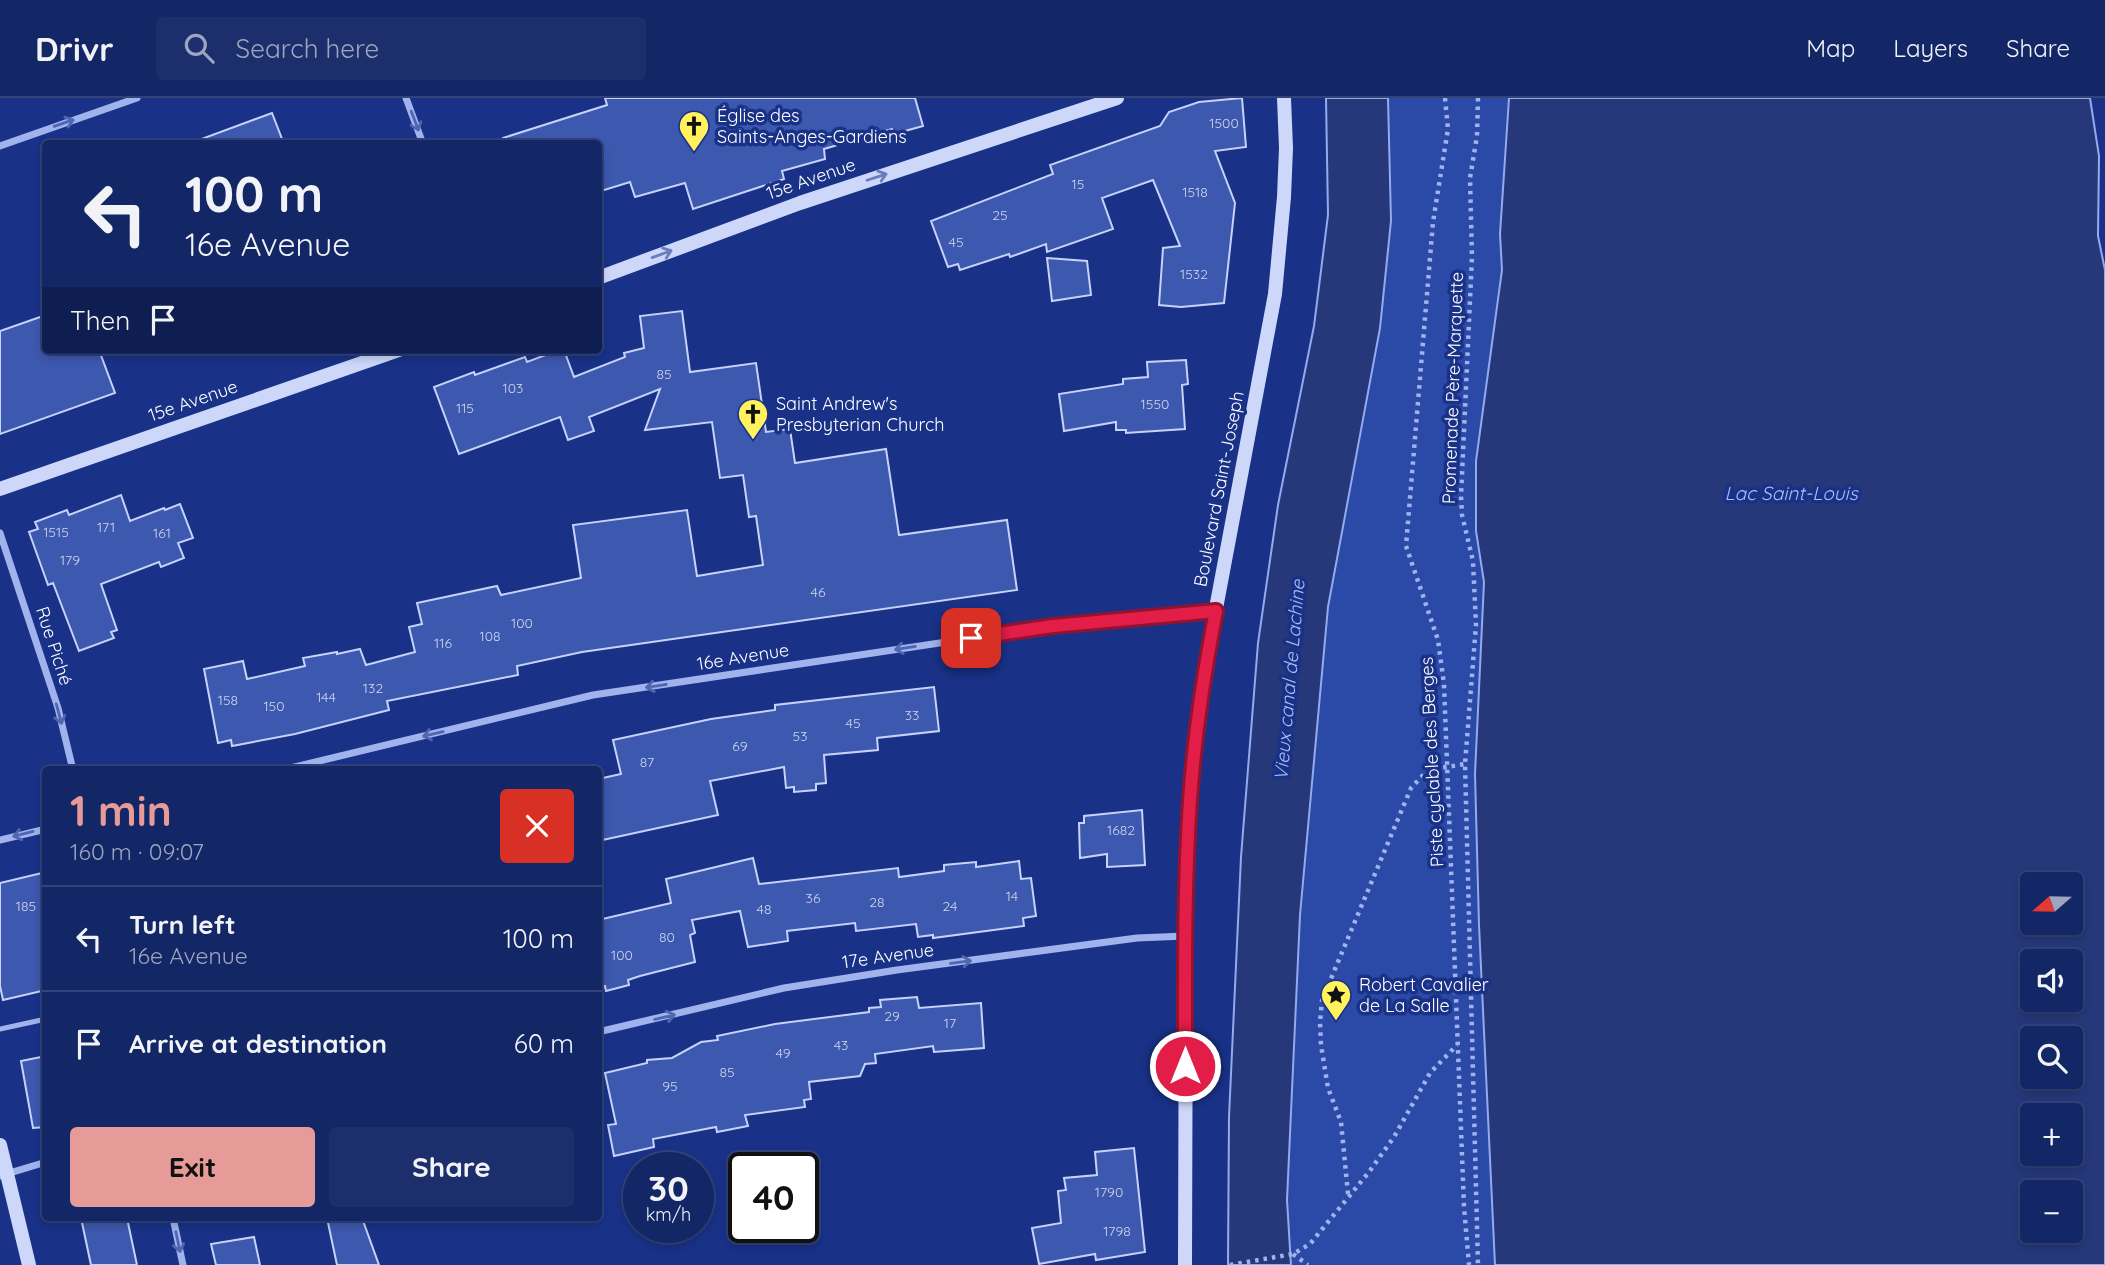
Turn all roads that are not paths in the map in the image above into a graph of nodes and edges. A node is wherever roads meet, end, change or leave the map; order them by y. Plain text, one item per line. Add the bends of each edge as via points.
1 (136, 98) edge
2 (406, 98) edge
3 (1117, 98) edge
4 (1284, 98) edge
5 (422, 140) edge
6 (0, 146) edge
7 (602, 276) edge
8 (388, 354) edge
9 (0, 489) edge
10 (0, 533) edge
11 (1216, 611) junction
12 (72, 766) edge
13 (299, 766) edge
14 (42, 830) edge
15 (0, 840) edge
16 (1186, 936) junction
17 (42, 1020) edge
18 (0, 1029) edge
19 (602, 1031) edge
20 (0, 1145) edge
21 (42, 1163) edge
22 (3, 1175) edge
23 (174, 1221) edge
24 (29, 1265) edge
25 (183, 1265) edge
26 (1185, 1265) edge

6 -> 1 street
2 -> 5 street
7 -> 3 street, 15e Avenue via 800,202
4 - 11 street, Boulevard Saint-Joseph via 1284,197 1275,294
8 - 9 street, 15e Avenue
10 -> 12 street, Rue Piché via 58,708
11 -> 13 street, 16e Avenue via 1053,626 593,695
11 - 16 street, Boulevard Saint-Joseph via 1190,797
14 -> 15 street
19 -> 16 street, 17e Avenue via 784,988 1138,938
16 - 26 street, Boulevard Saint-Joseph
17 - 18 lane
20 - 22 street
21 - 22 street
22 - 24 street
23 -> 25 street

